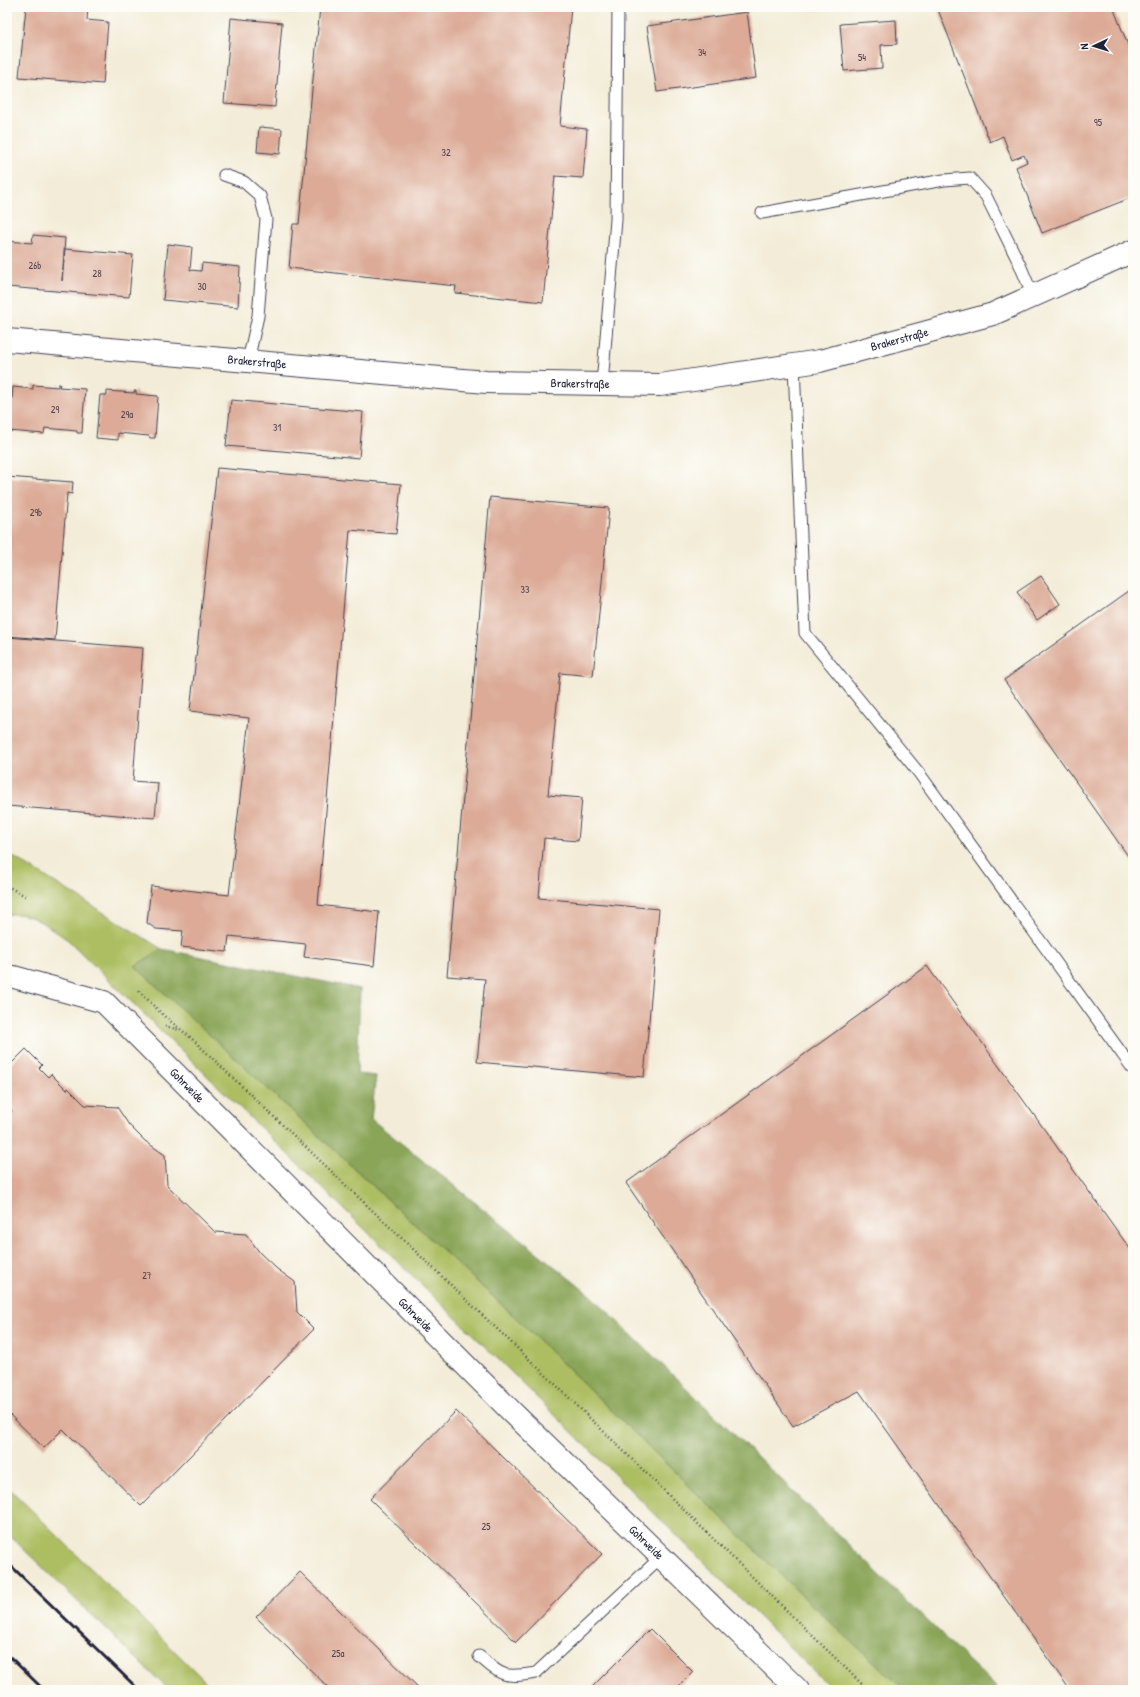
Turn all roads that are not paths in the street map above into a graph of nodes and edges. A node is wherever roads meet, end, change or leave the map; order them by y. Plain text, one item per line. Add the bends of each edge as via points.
1 (618, 7) edge
2 (224, 175) dead end
3 (762, 213) dead end
4 (1133, 251) edge
5 (1033, 296) junction
6 (7, 340) edge
7 (248, 361) junction
8 (794, 365) junction
9 (602, 384) junction
10 (14, 977) dead end
11 (1133, 1069) edge
12 (661, 1557) junction
13 (479, 1656) dead end
14 (798, 1690) edge

1 - 9 lane via 616,220
2 - 7 lane via 244,182 260,196 266,219 258,316
3 - 5 lane via 944,180 970,178 986,196
4 - 5 street, Brakerstraße
5 - 8 street, Brakerstraße via 993,314 820,361
6 - 7 street, Brakerstraße
7 - 9 street, Brakerstraße via 486,382
8 - 9 street, Brakerstraße via 660,384
8 - 11 lane via 805,633 919,774
10 - 12 street, Gohrweide via 104,1002 512,1412
12 - 13 lane via 536,1673 515,1676 499,1673
12 - 14 street, Gohrweide

